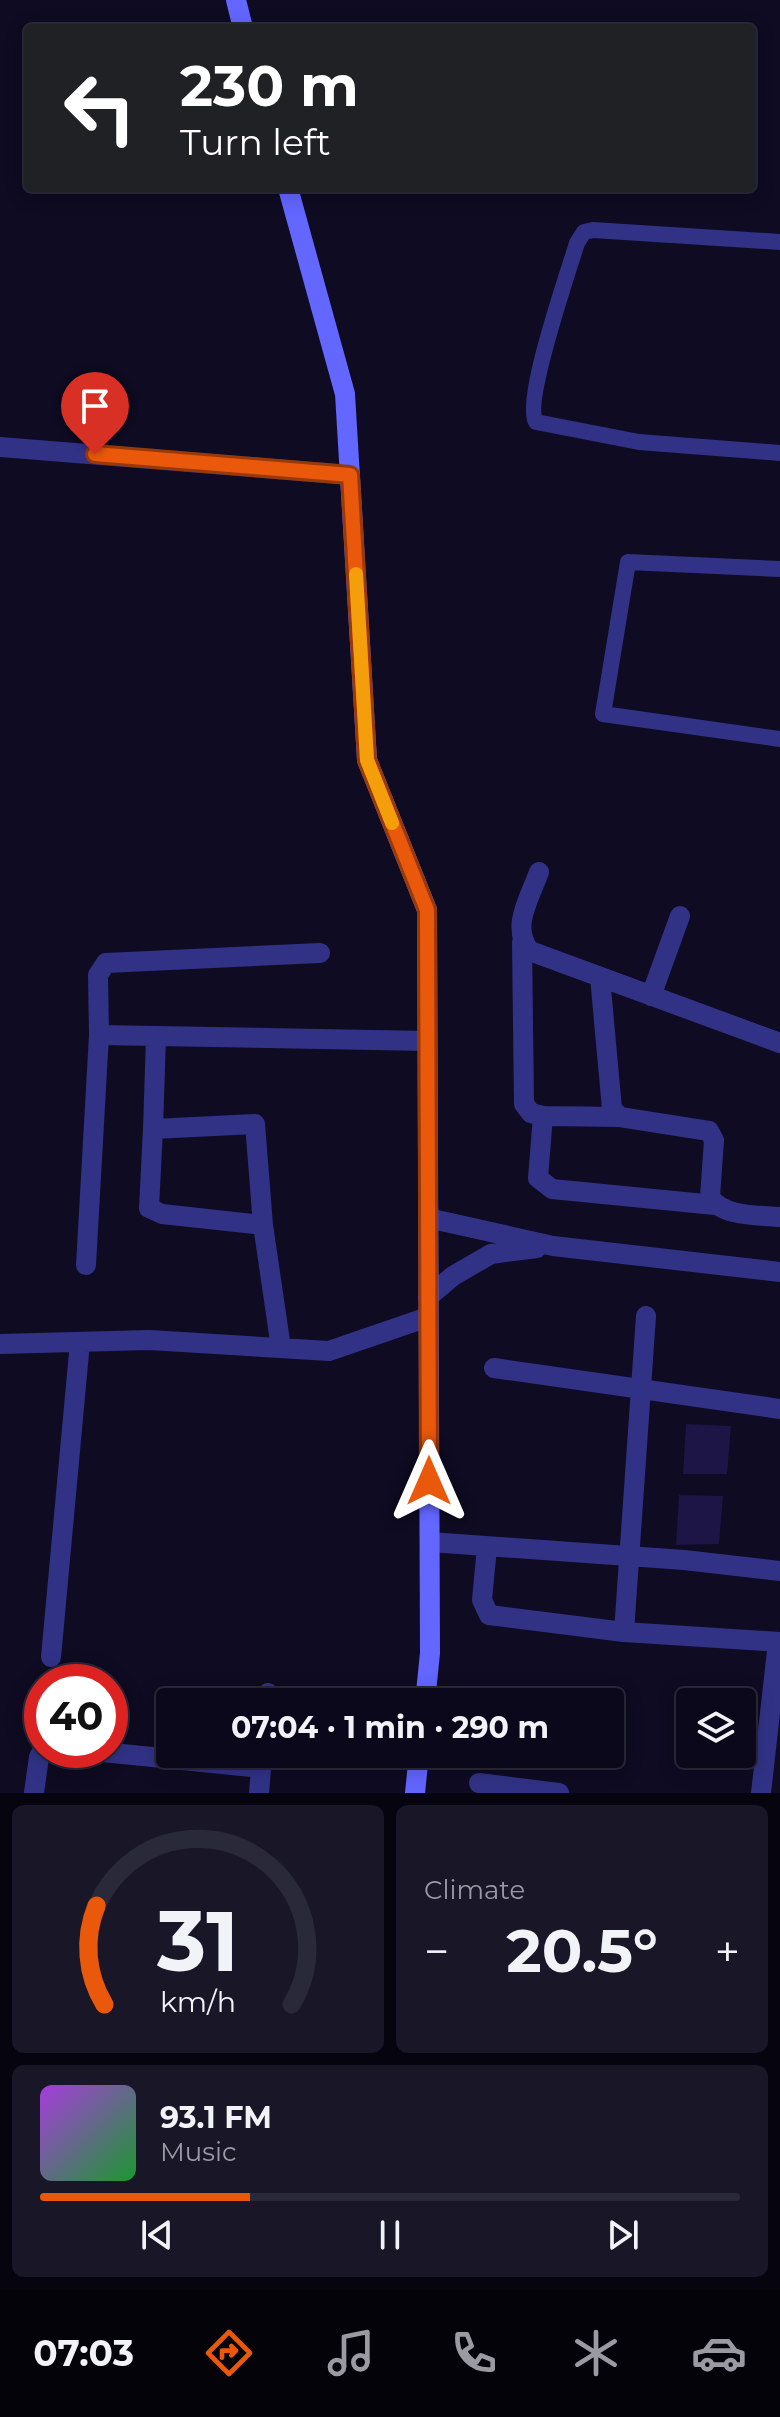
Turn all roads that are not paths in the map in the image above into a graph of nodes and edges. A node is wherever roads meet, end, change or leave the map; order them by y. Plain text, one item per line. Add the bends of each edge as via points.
1 (236, 0) edge
2 (242, 24) edge
3 (289, 192) edge
4 (780, 242) edge
5 (0, 447) edge
6 (780, 453) edge
7 (350, 475) junction
8 (780, 569) edge
9 (780, 739) edge
10 (539, 872) dead end
11 (680, 916) dead end
12 (522, 942) junction
13 (320, 953) dead end
14 (600, 977) junction
15 (651, 996) junction
16 (99, 1035) junction
17 (156, 1037) junction
18 (427, 1041) junction
19 (780, 1043) edge
20 (543, 1116) junction
21 (620, 1117) junction
22 (153, 1129) junction
23 (715, 1205) junction
24 (780, 1217) edge
25 (428, 1218) junction
26 (263, 1225) junction
27 (553, 1246) junction
28 (86, 1265) dead end
29 (780, 1272) edge
30 (428, 1307) junction
31 (646, 1316) dead end
32 (80, 1342) junction
33 (0, 1344) edge
34 (281, 1348) junction
35 (494, 1368) dead end
36 (641, 1389) junction
37 (780, 1409) edge
38 (430, 1542) junction
39 (487, 1547) junction
40 (629, 1556) junction
41 (780, 1571) edge
42 (624, 1632) junction
43 (779, 1642) edge
44 (51, 1657) dead end
45 (426, 1688) edge
46 (128, 1753) edge
47 (156, 1754) edge
48 (39, 1768) edge
49 (261, 1768) edge
50 (418, 1768) edge
51 (479, 1783) dead end
52 (34, 1793) edge
53 (259, 1793) edge
54 (415, 1793) edge
55 (559, 1793) edge
56 (761, 1793) edge

1 - 2 street
3 - 7 street via 345,394
4 - 6 lane via 584,232 534,389 531,415 536,422 592,435
5 - 7 street
7 - 18 street via 367,760 427,910
8 - 9 lane via 628,562 603,714
10 - 12 street via 519,926
11 - 15 street
12 - 14 street via 530,951
12 - 20 street via 521,1088 531,1113
13 - 16 street via 106,963 98,975
14 - 15 street
14 - 21 street via 608,1090 612,1109
15 - 19 street
16 - 17 street
16 - 28 street
17 - 18 street
17 - 22 street
18 - 25 street
20 - 21 street
20 - 23 street via 538,1178 552,1189
21 - 23 street via 709,1131 714,1140 710,1197
22 - 26 street via 149,1208 176,1217
22 - 26 street via 255,1124
23 - 24 street
25 - 27 street
25 - 30 street
26 - 34 street
27 - 29 street
27 - 30 street via 491,1254 453,1276
30 - 34 street via 383,1335 329,1351
30 - 38 street
31 - 36 street
32 - 33 street
32 - 34 street via 149,1340
32 - 44 street
35 - 36 street
36 - 37 street
36 - 40 street
38 - 39 street
38 - 45 street
39 - 40 street
39 - 42 street via 482,1600 489,1615
40 - 41 street
40 - 42 street
42 - 43 street
43 - 56 street
46 - 47 street
48 - 52 street
49 - 53 street
50 - 54 street
51 - 55 street

